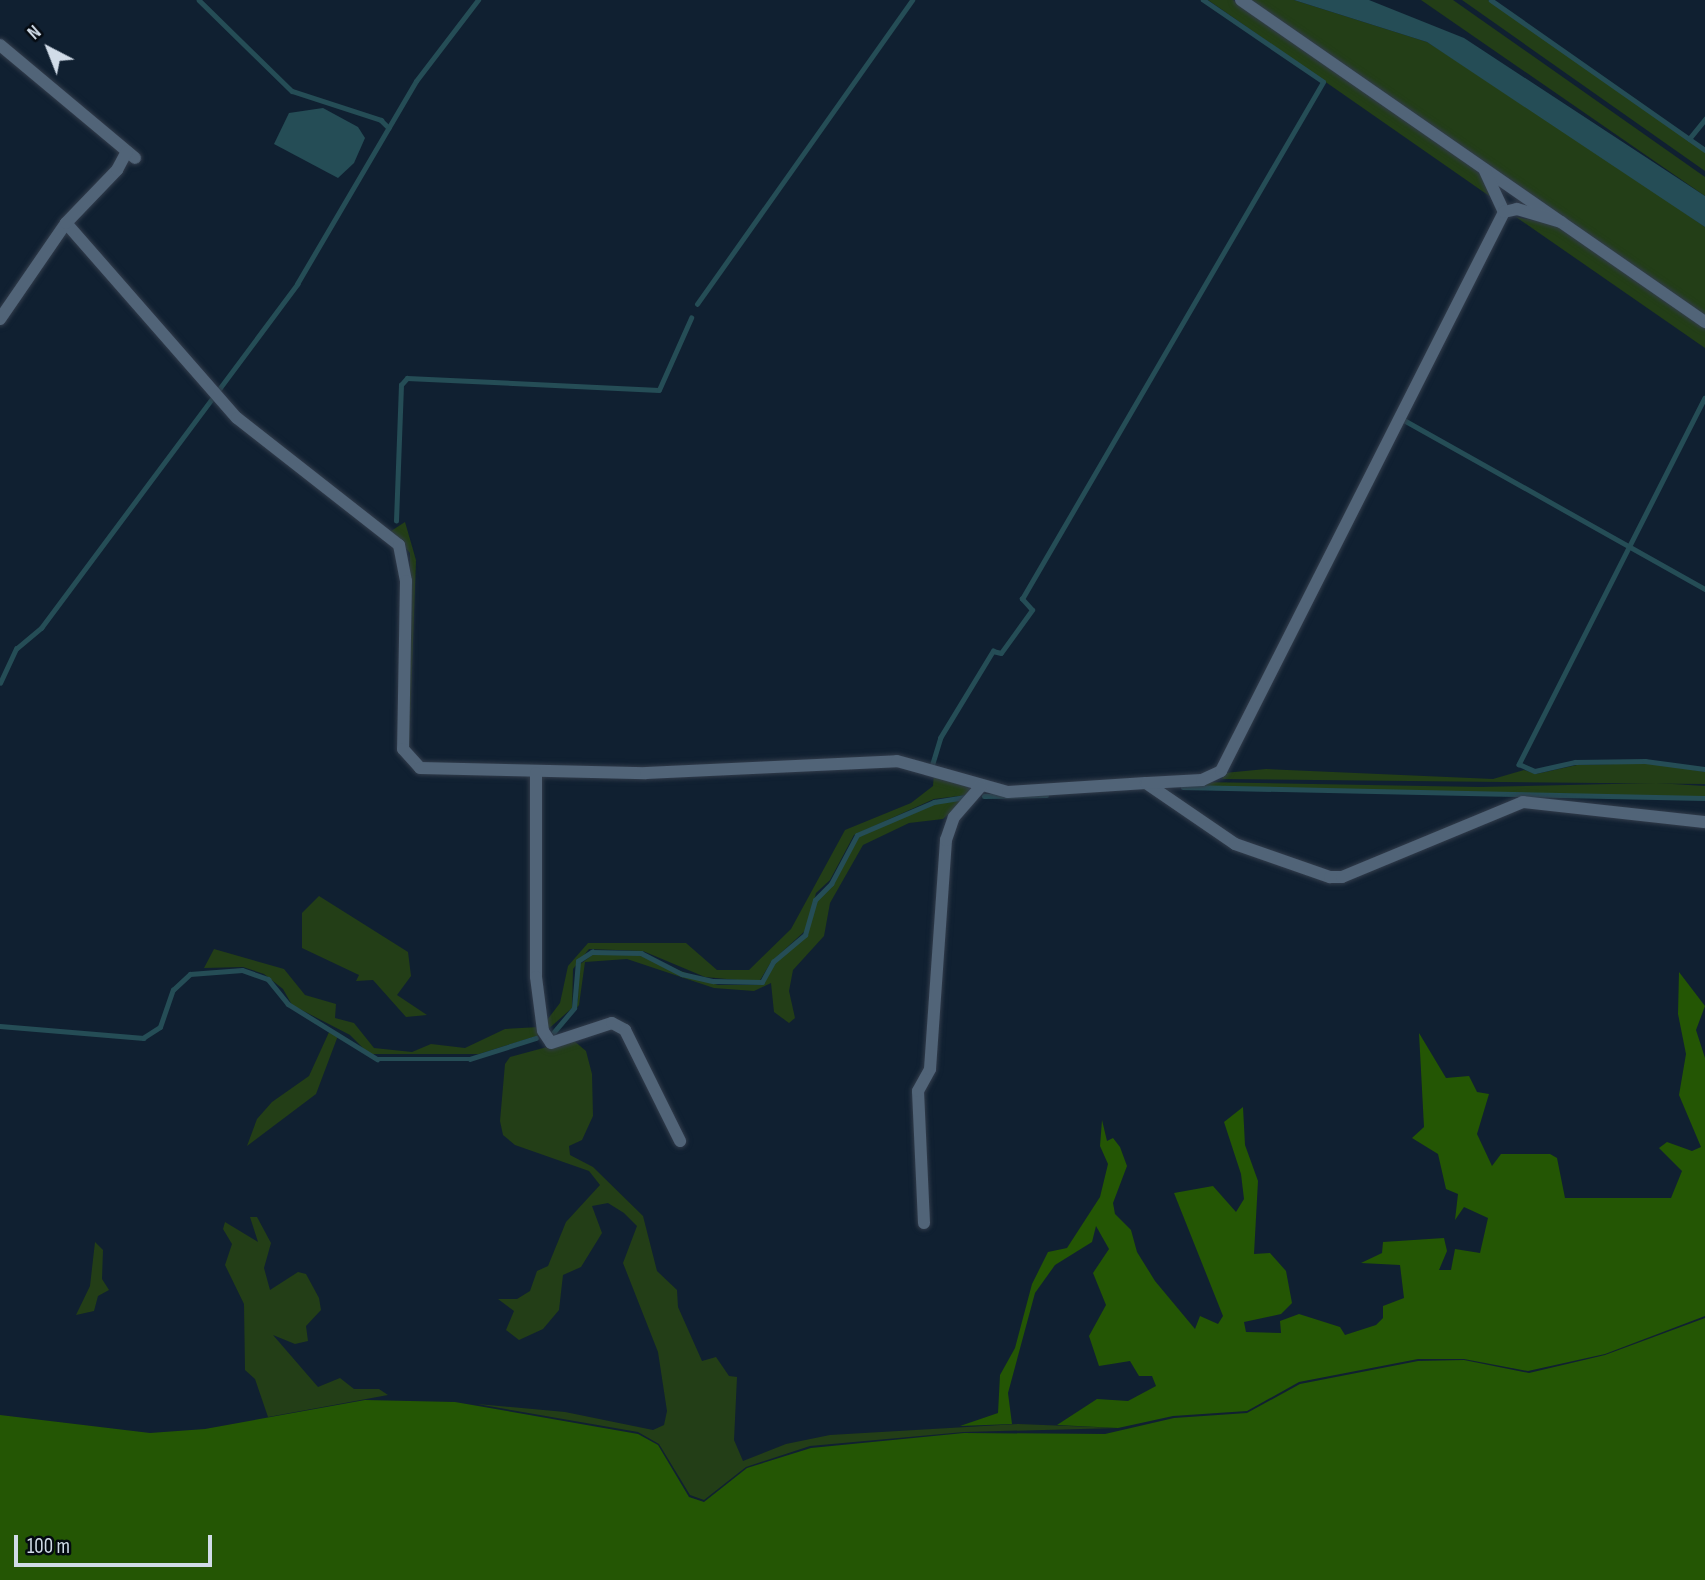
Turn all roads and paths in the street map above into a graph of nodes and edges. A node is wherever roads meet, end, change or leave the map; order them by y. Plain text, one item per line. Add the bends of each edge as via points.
1 (1241, 0) edge
2 (0, 45) edge
3 (1483, 168) junction
4 (1504, 212) junction
5 (1561, 222) junction
6 (66, 223) junction
7 (0, 319) edge
8 (1705, 322) edge
9 (536, 773) junction
10 (1146, 783) junction
11 (981, 786) junction
12 (1705, 822) edge
13 (680, 1142) dead end
14 (924, 1223) dead end

1 - 3 street
2 - 6 street via 131,154
3 - 4 street
3 - 5 street
4 - 5 street via 1517,209
4 - 10 street via 1220,771 1202,780
5 - 8 street
6 - 7 street
6 - 9 street via 246,427 399,545 406,581 403,749 410,763 431,770
9 - 11 street via 646,774 897,761
9 - 13 street via 536,977 543,1031 551,1043 612,1023 625,1030
10 - 11 street via 1008,792
10 - 12 street via 1235,844 1330,877 1342,877 1523,802
11 - 14 street via 954,817 946,840 930,1069 918,1091

